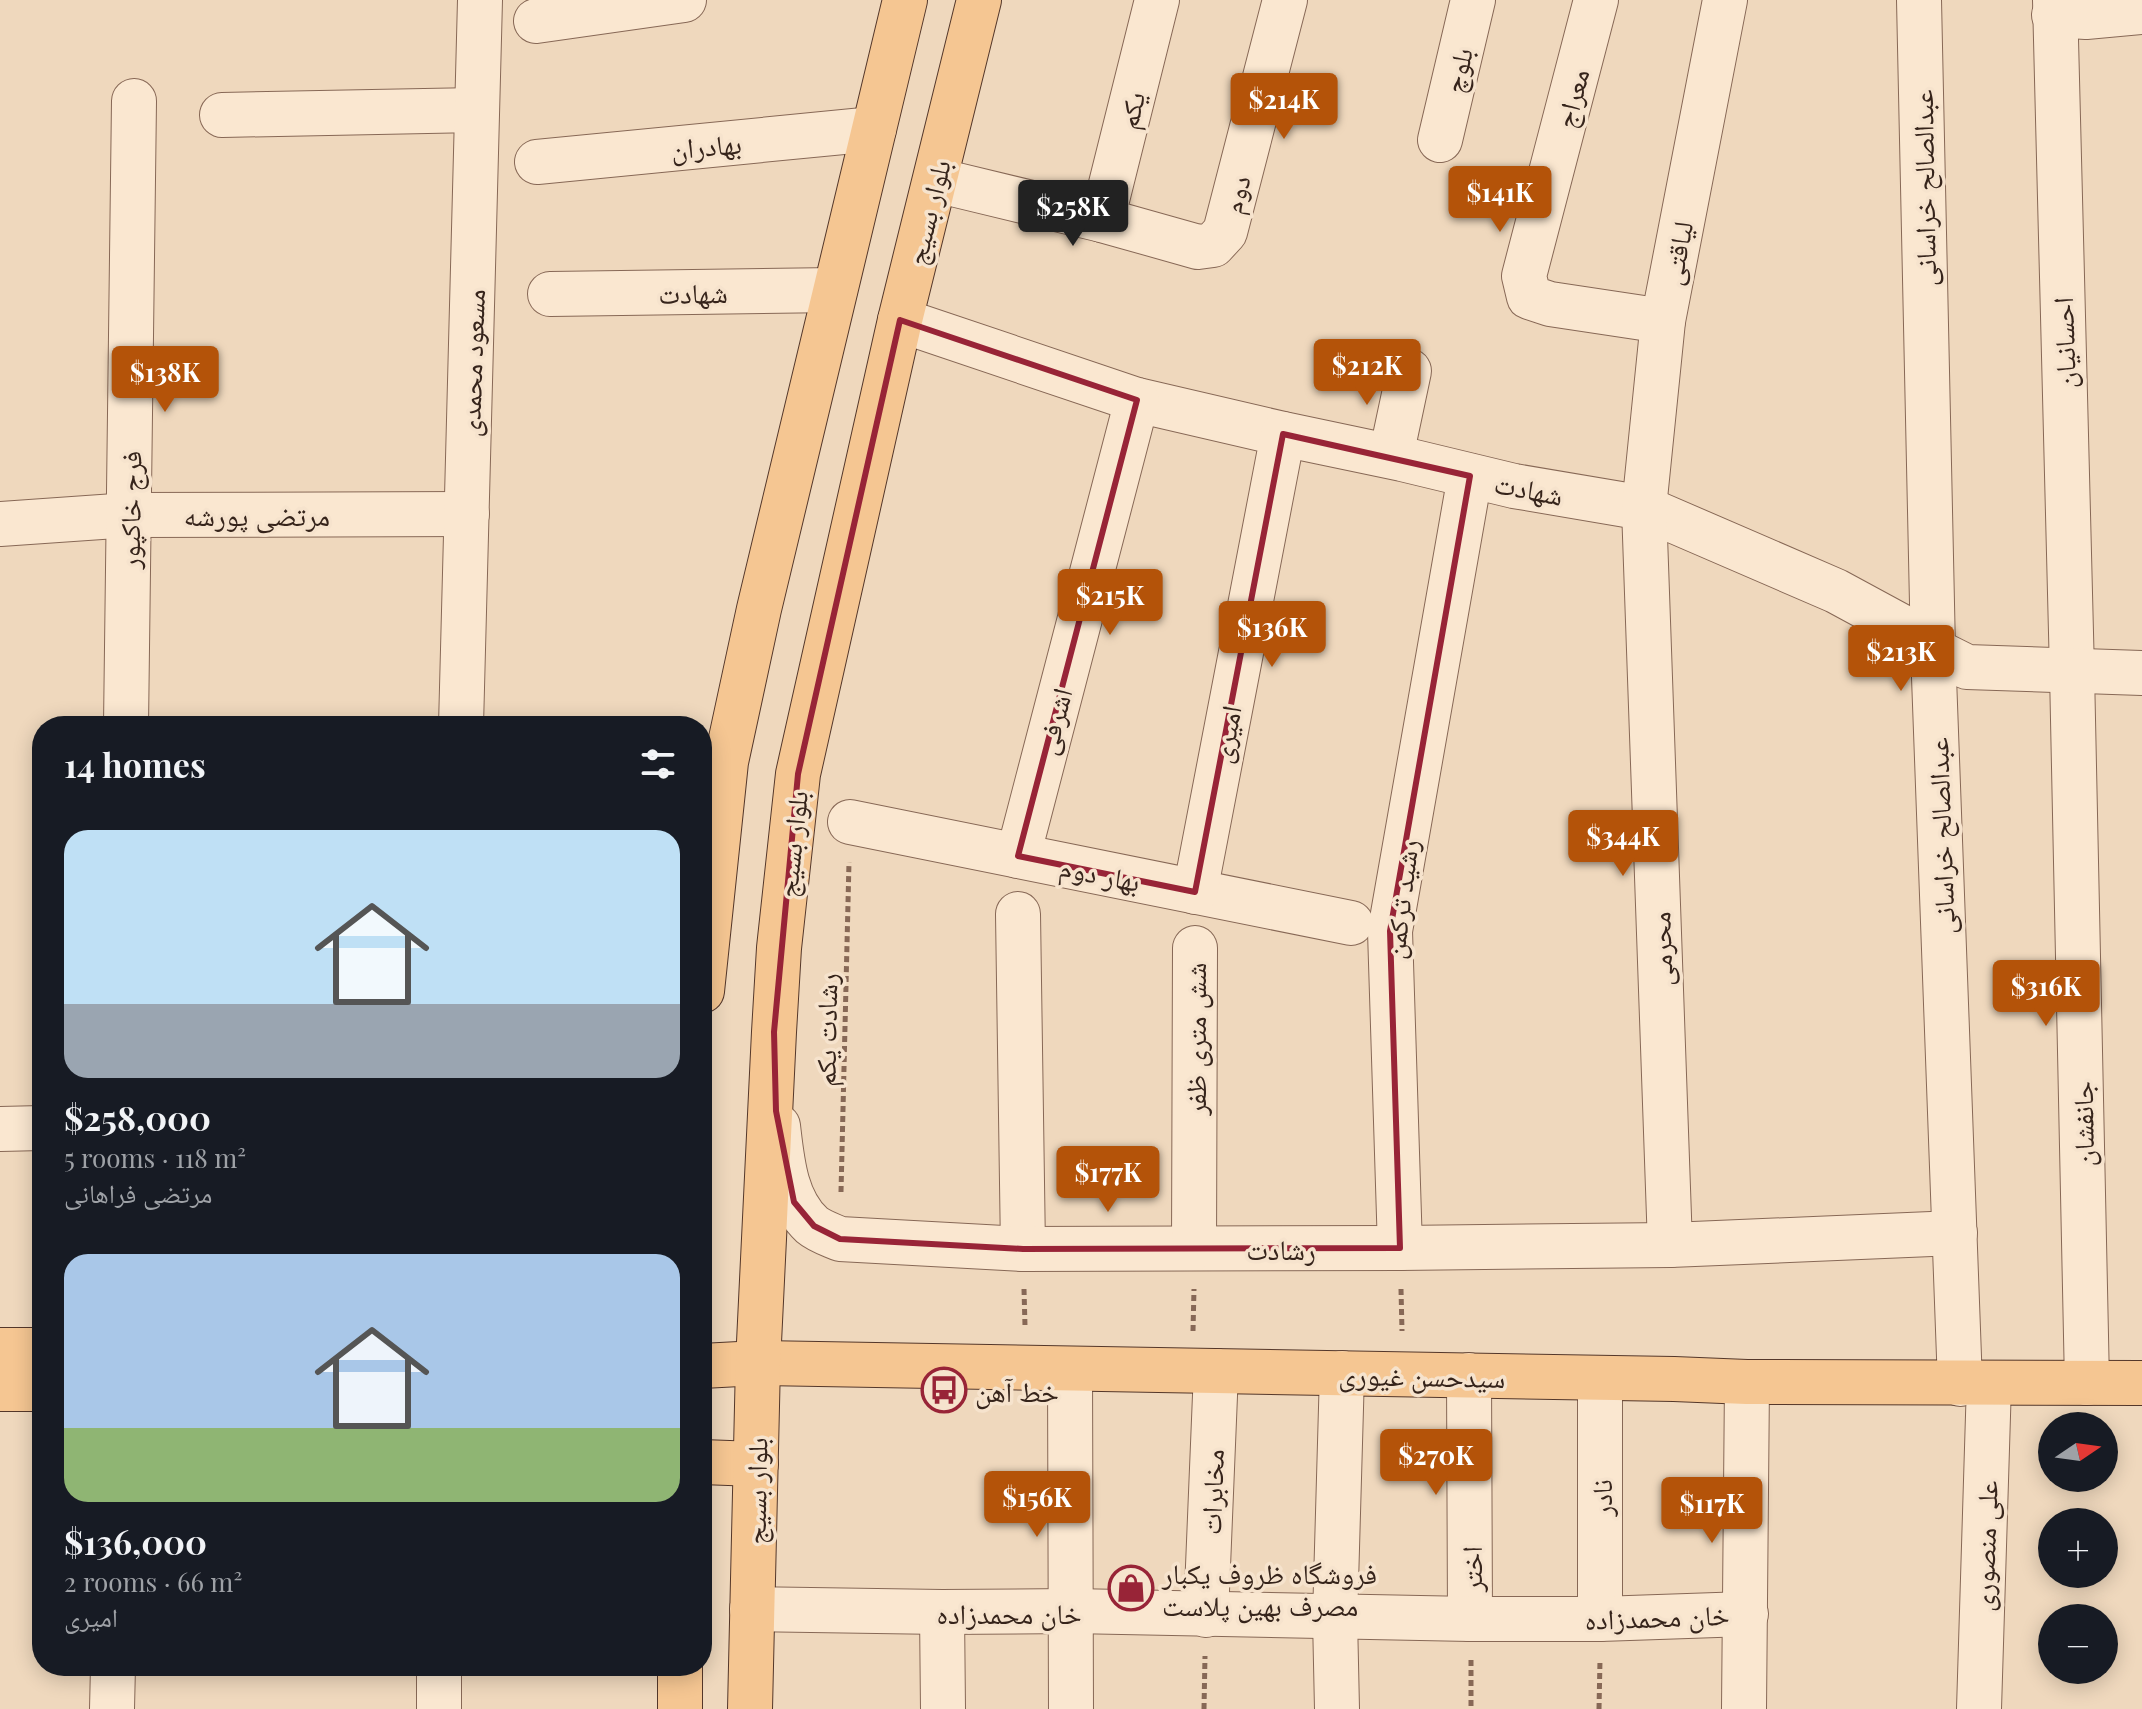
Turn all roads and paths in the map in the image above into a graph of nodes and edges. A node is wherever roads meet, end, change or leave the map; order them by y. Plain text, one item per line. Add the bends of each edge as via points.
1 (480, 0) edge
2 (684, 0) edge
3 (905, 0) edge
4 (979, 0) edge
5 (1157, 0) edge
6 (1285, 0) edge
7 (1473, 0) edge
8 (1596, 0) edge
9 (1725, 0) edge
10 (1919, 0) edge
11 (2054, 7) edge
12 (2142, 12) edge
13 (536, 21) dead end
14 (134, 101) dead end
15 (477, 110) junction
16 (222, 115) dead end
17 (874, 129) junction
18 (1440, 140) dead end
19 (537, 162) dead end
20 (936, 180) junction
21 (1102, 220) junction
22 (835, 290) junction
23 (550, 294) dead end
24 (900, 320) junction
25 (1663, 321) junction
26 (1409, 371) dead end
27 (1137, 400) junction
28 (1283, 434) junction
29 (1391, 456) junction
30 (1470, 476) junction
31 (1644, 508) junction
32 (467, 514) junction
33 (130, 515) junction
34 (0, 524) edge
35 (1933, 650) junction
36 (2072, 672) junction
37 (2142, 673) edge
38 (126, 716) edge
39 (461, 716) edge
40 (850, 822) joint
41 (1018, 856) junction
42 (1195, 892) junction
43 (712, 896) edge
44 (1018, 914) dead end
45 (1351, 923) dead end
46 (1195, 948) dead end
47 (774, 1032) junction
48 (32, 1128) edge
49 (0, 1129) edge
50 (1955, 1233) junction
51 (840, 1239) junction
52 (1670, 1245) junction
53 (1194, 1248) junction
54 (1400, 1248) junction
55 (1023, 1249) junction
56 (0, 1350) edge
57 (32, 1350) edge
58 (758, 1363) junction
59 (712, 1365) edge
60 (1026, 1367) junction
61 (1070, 1369) junction
62 (1205, 1370) junction
63 (1342, 1373) junction
64 (1403, 1374) junction
65 (1469, 1375) junction
66 (1600, 1378) junction
67 (1747, 1382) junction
68 (1975, 1383) junction
69 (2087, 1383) junction
70 (2142, 1383) edge
71 (0, 1389) edge
72 (32, 1389) edge
73 (712, 1462) edge
74 (756, 1464) junction
75 (752, 1609) junction
76 (1072, 1611) junction
77 (942, 1612) junction
78 (1746, 1614) junction
79 (1206, 1615) junction
80 (1335, 1618) junction
81 (1470, 1619) junction
82 (1600, 1619) junction
83 (113, 1676) edge
84 (439, 1676) edge
85 (680, 1676) edge
86 (112, 1709) edge
87 (439, 1709) edge
88 (680, 1709) edge
89 (750, 1709) edge
90 (943, 1709) edge
91 (1071, 1709) edge
92 (1204, 1709) edge
93 (1337, 1709) edge
94 (1744, 1709) edge
95 (1979, 1709) edge

1 - 15 street, مسعود محمدی
2 - 13 street
3 - 17 main road
4 - 20 main road, بلوار بسیج
5 - 21 street, یکم
6 - 21 street, دوم via 1225,232 1213,245 1198,247
7 - 18 street, بلوچ
8 - 25 street, معراج via 1524,276 1529,297 1550,304
9 - 25 street, لیاقتی
10 - 35 street, عبدالصالح خراسانی
11 - 12 street, احسانیان via 2086,17
11 - 36 street, احسانیان
14 - 33 street, فرج خاکپور
15 - 16 street
15 - 32 street, مسعود محمدی
17 - 19 street, بهادران
17 - 22 main road
20 - 21 street
20 - 24 main road, بلوار بسیج
22 - 23 street, شهادت
22 - 43 main road via 726,762
24 - 27 street, شهادت
24 - 47 main road, بلوار بسیج via 798,774
25 - 31 street, لیاقتی
26 - 29 street
27 - 28 street, شهادت
27 - 41 street, اشرفی
28 - 29 street, شهادت
28 - 42 street, امیری
29 - 30 street, شهادت
30 - 31 street, شهادت
30 - 54 street, رشید ترکمن via 1390,931
31 - 35 street, شهادت via 1836,591 1908,630
31 - 52 street, محرمی
32 - 33 street, مرتضی پورشه
32 - 39 street, مسعود محمدی
33 - 34 street, مرتضی پورشه
33 - 38 street, فرج خاکپور
35 - 36 street, شهادت via 1967,667
35 - 50 street, عبدالصالح خراسانی
36 - 37 street, شهادت
36 - 69 street, جانفشان
40 - 41 street, بهار دوم
40 - 51 path, رشادت یکم
41 - 42 street, بهار دوم
42 - 45 street, بهار دوم
44 - 55 street
46 - 53 street, شش متری ظفر
47 - 51 street, رشادت via 782,1163 794,1202 814,1226
47 - 58 main road, بلوار بسیج
48 - 49 street
50 - 52 street, رشادت
50 - 68 street, عبدالصالح خراسانی
51 - 55 street, رشادت
52 - 54 street, رشادت
53 - 54 street, رشادت
53 - 55 street, رشادت
53 - 62 path
54 - 64 path
55 - 60 path
56 - 57 main road
58 - 59 main road, سیدحسن غیوری
58 - 60 main road, سیدحسن غیوری
58 - 74 main road, بلوار بسیج
60 - 61 main road, سیدحسن غیوری
61 - 62 main road, سیدحسن غیوری
61 - 76 street
62 - 63 main road, سیدحسن غیوری
62 - 79 street, مخابرات
63 - 64 main road, سیدحسن غیوری
63 - 80 street
64 - 65 main road, سیدحسن غیوری
65 - 66 main road, سیدحسن غیوری
65 - 81 street, اختر
66 - 67 main road, سیدحسن غیوری
66 - 82 street, نادر
67 - 68 main road, سیدحسن غیوری
67 - 78 street
68 - 69 main road, سیدحسن غیوری
68 - 95 street, علی منصوری
69 - 70 main road, سیدحسن غیوری
71 - 72 main road
73 - 74 main road
74 - 75 main road, بلوار بسیج
75 - 77 street, خان محمدزاده
75 - 89 main road, بلوار بسیج
76 - 77 street, خان محمدزاده
76 - 79 street, خان محمدزاده
76 - 91 street
77 - 90 street
78 - 82 street, خان محمدزاده
78 - 94 street
79 - 80 street, خان محمدزاده
79 - 92 path
80 - 81 street, خان محمدزاده
80 - 93 street
81 - 82 street, خان محمدزاده
83 - 86 street
84 - 87 street
85 - 88 main road

